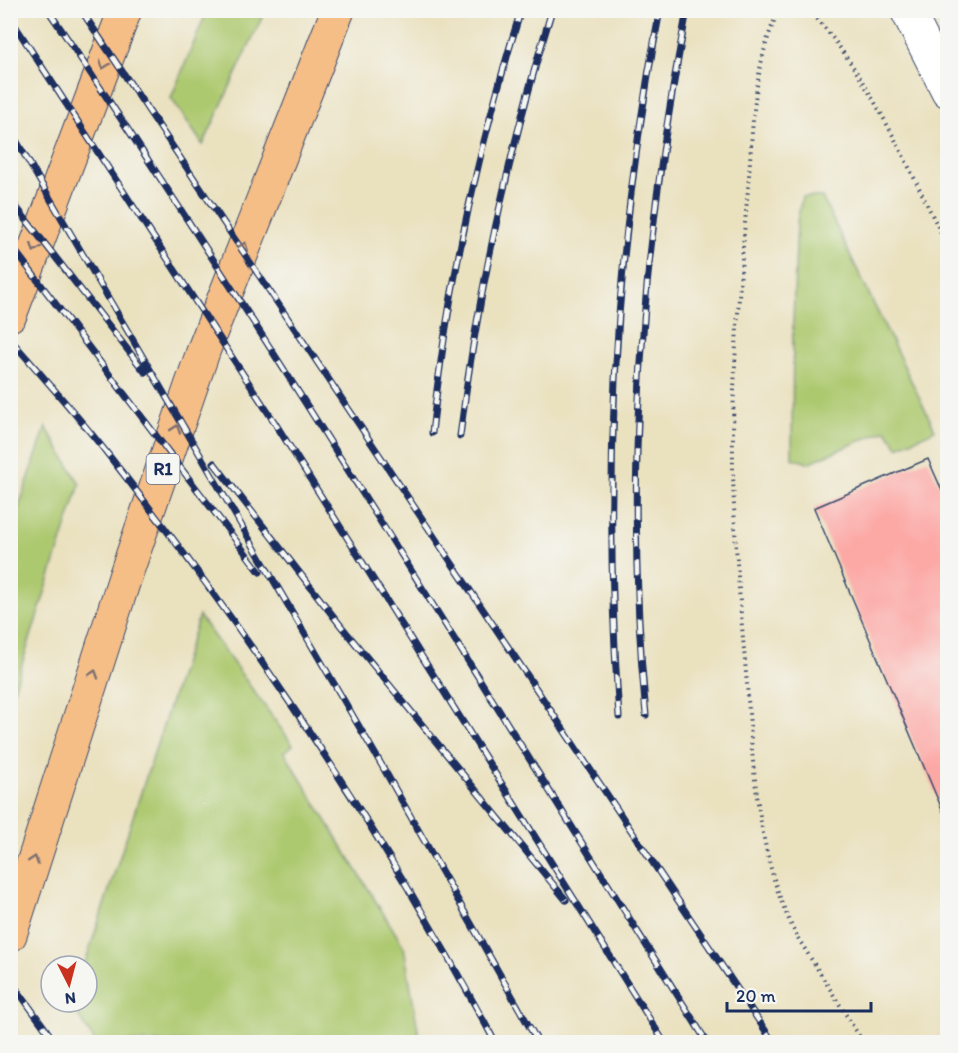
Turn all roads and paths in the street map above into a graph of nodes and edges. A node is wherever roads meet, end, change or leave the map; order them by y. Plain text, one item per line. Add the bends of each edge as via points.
1 (125, 10) edge
2 (338, 10) edge
3 (779, 10) edge
4 (809, 10) edge
5 (907, 10) edge
6 (948, 91) edge
7 (948, 247) edge
8 (10, 315) edge
9 (10, 935) edge
10 (10, 1034) edge
11 (16, 1042) edge
12 (863, 1042) edge

1 -> 8 highway
9 -> 2 highway, R1 via 125,577 204,350
3 - 12 path, bridge via 768,35 757,84 737,343 733,469 750,726 766,851 782,909
4 - 7 path via 833,36 853,67
5 - 6 street
10 - 11 path

